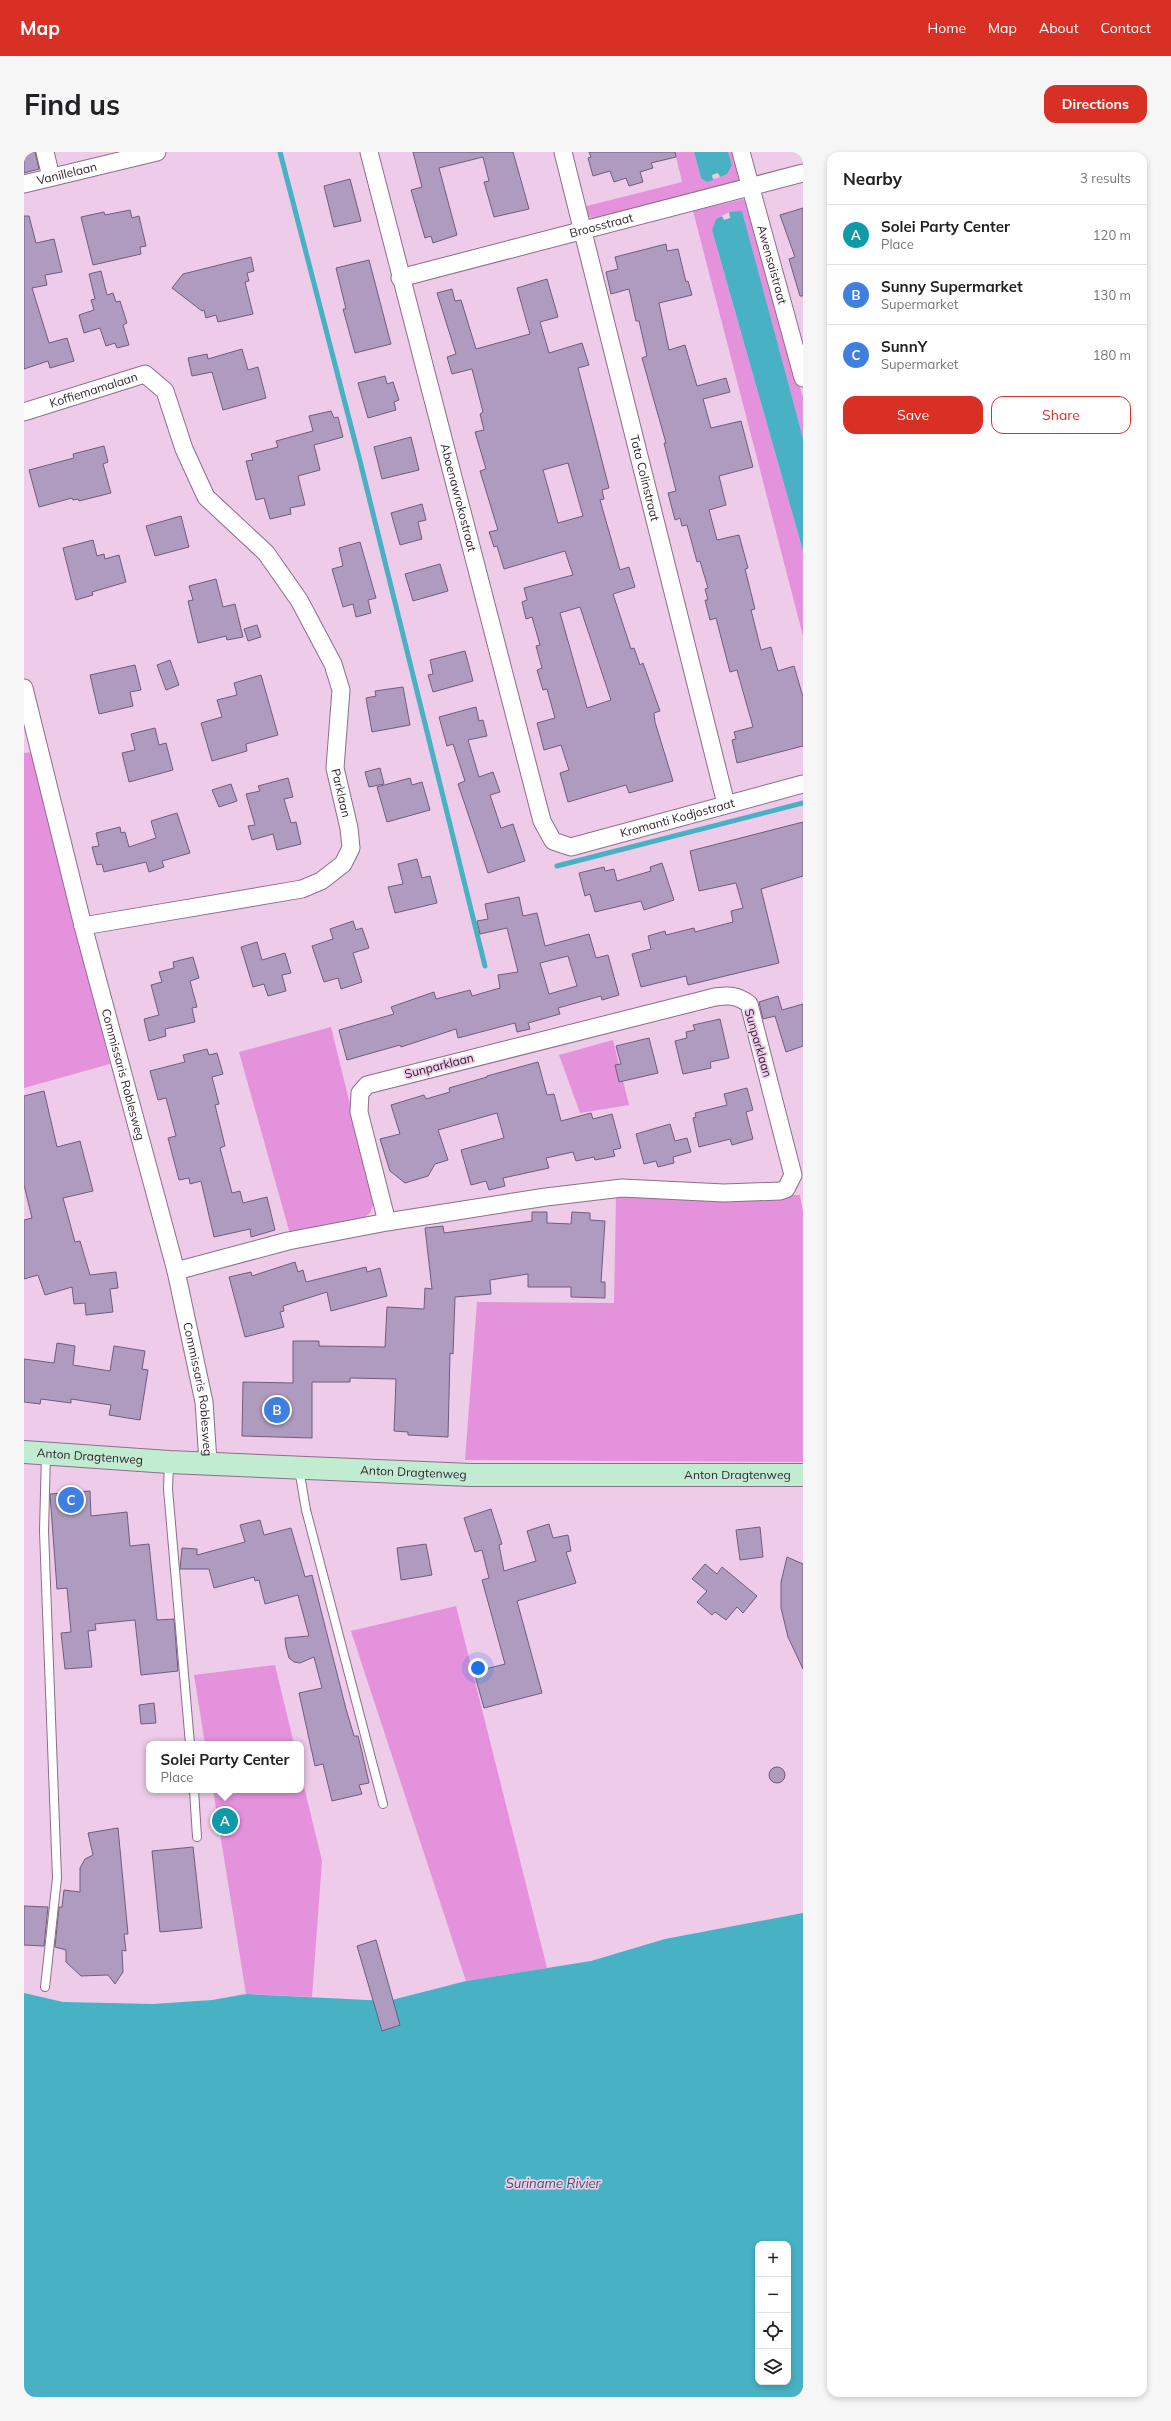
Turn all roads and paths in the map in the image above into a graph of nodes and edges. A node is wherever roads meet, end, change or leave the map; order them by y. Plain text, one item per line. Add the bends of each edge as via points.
1 (45, 152) edge
2 (157, 152) edge
3 (369, 152) edge
4 (563, 152) edge
5 (741, 152) edge
6 (803, 173) edge
7 (51, 177) junction
8 (24, 184) edge
9 (752, 187) junction
10 (583, 230) junction
11 (400, 278) junction
12 (797, 329) edge
13 (803, 378) edge
14 (24, 412) edge
15 (206, 497) joint
16 (24, 688) edge
17 (803, 784) edge
18 (726, 804) junction
19 (553, 841) joint
20 (83, 926) junction
21 (387, 1222) junction
22 (176, 1271) junction
23 (24, 1452) edge
24 (46, 1454) junction
25 (169, 1462) junction
26 (208, 1462) junction
27 (299, 1468) junction
28 (803, 1475) edge
29 (190, 1741) edge
30 (194, 1793) edge
31 (383, 1804) dead end
32 (197, 1837) dead end
33 (45, 1987) dead end

1 - 7 street
2 - 7 street, Vanillelaan
3 - 11 street, Aboenawrokostraat
4 - 10 street, Tata Colinstraat
5 - 9 street, Awensaistraat
6 - 9 street, Broosstraat
7 - 8 street, Vanillelaan
9 - 10 street, Broosstraat
9 - 12 street, Awensaistraat
10 - 11 street, Broosstraat
10 - 18 street, Tata Colinstraat
11 - 19 street, Aboenawrokostraat via 542,821
12 - 13 street, Awensaistraat
14 - 15 street, Koffiemamalaan via 145,374 165,391 184,449
15 - 20 street, Parklaan via 266,553 299,600 333,664 341,690 335,768 351,848 343,864 321,881 302,889
16 - 20 street, Commissaris Roblesweg
17 - 18 street, Kromanti Kodjostraat
18 - 19 street, Kromanti Kodjostraat via 571,847
20 - 22 street, Commissaris Roblesweg
21 - 21 street, Sunparklaan via 622,1188 724,1193 786,1189 793,1175 749,1004 740,997 715,997 367,1085 360,1093 359,1112
21 - 22 street, Sunparklaan via 288,1241
22 - 26 street, Commissaris Roblesweg via 204,1402
23 - 24 main road, Anton Dragtenweg
24 - 25 main road, Anton Dragtenweg
24 - 33 lane via 44,1531 57,1878
25 - 26 main road, Anton Dragtenweg
25 - 29 lane via 168,1489
26 - 27 main road, Anton Dragtenweg
27 - 28 main road, Anton Dragtenweg via 471,1475
27 - 31 lane via 306,1510
30 - 32 lane

